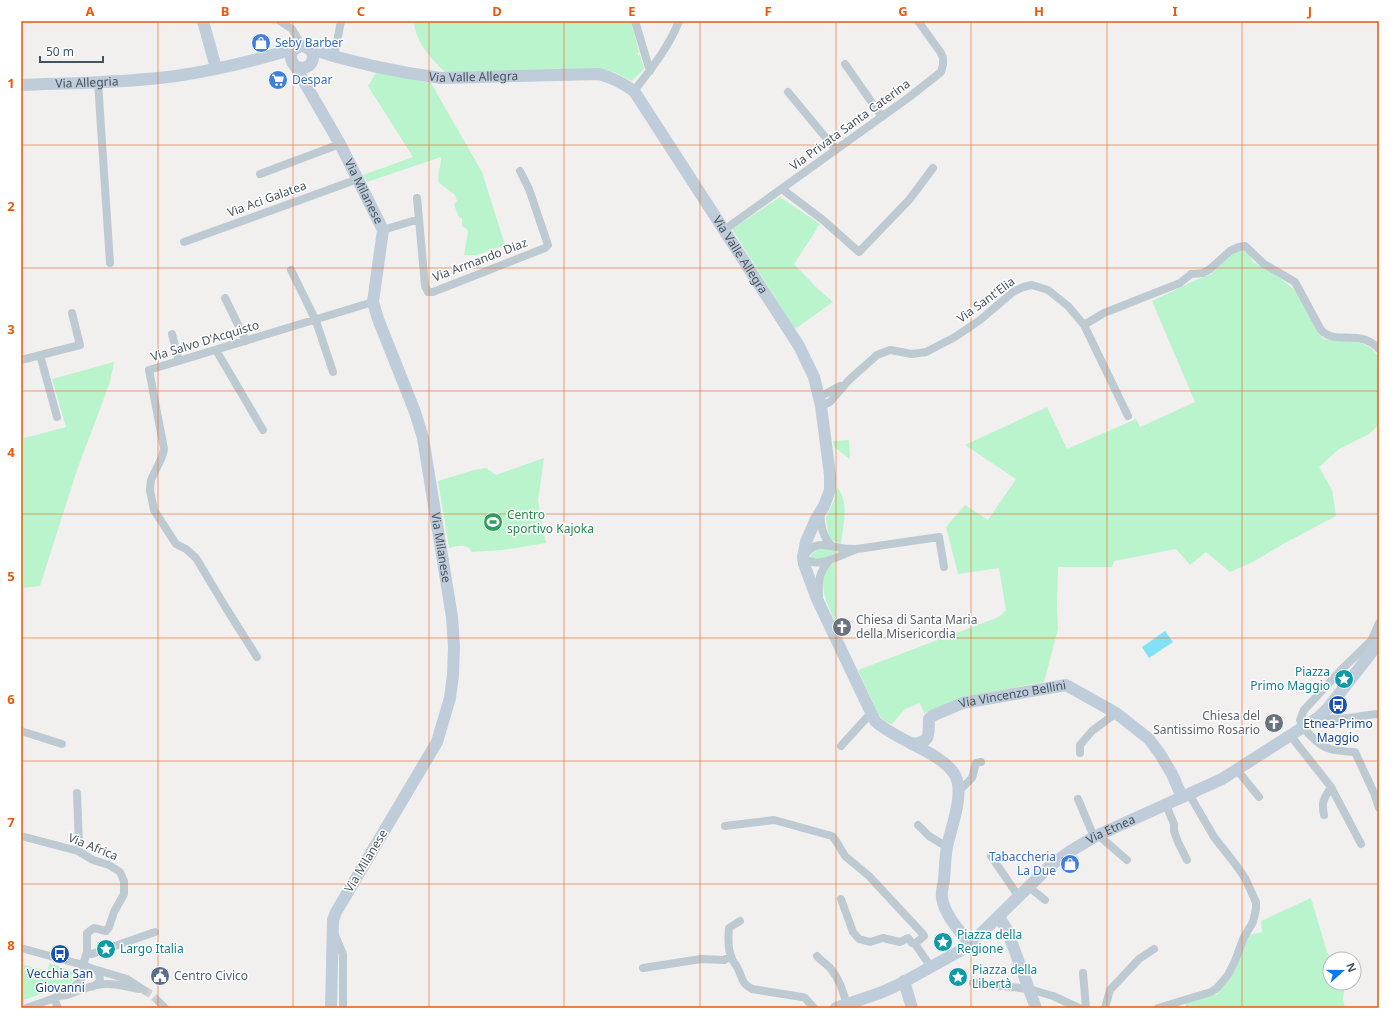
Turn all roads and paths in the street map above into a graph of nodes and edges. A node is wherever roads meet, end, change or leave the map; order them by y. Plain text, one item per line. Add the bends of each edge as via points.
1 (203, 21) edge
2 (280, 21) edge
3 (341, 21) edge
4 (635, 21) edge
5 (679, 21) edge
6 (918, 21) edge
7 (302, 47) junction
8 (334, 57) junction
9 (262, 58) junction
10 (845, 64) dead end
11 (295, 65) junction
12 (310, 66) junction
13 (216, 68) junction
14 (650, 70) junction
15 (98, 82) junction
16 (308, 85) junction
17 (21, 86) edge
18 (634, 91) junction
19 (788, 92) dead end
20 (882, 117) junction
21 (340, 144) junction
22 (836, 150) junction
23 (933, 168) dead end
24 (520, 171) dead end
25 (260, 174) dead end
26 (358, 179) junction
27 (782, 189) junction
28 (417, 198) dead end
29 (419, 219) junction
30 (383, 230) junction
31 (724, 230) junction
32 (184, 242) dead end
33 (110, 263) dead end
34 (291, 270) dead end
35 (225, 298) dead end
36 (373, 302) junction
37 (72, 313) dead end
38 (316, 321) junction
39 (1084, 325) junction
40 (172, 334) dead end
41 (246, 341) junction
42 (216, 350) junction
43 (1379, 350) edge
44 (40, 354) junction
45 (21, 360) edge
46 (179, 361) junction
47 (333, 372) dead end
48 (849, 380) junction
49 (820, 400) junction
50 (1128, 416) dead end
51 (57, 417) dead end
52 (263, 430) dead end
53 (820, 513) junction
54 (832, 546) junction
55 (858, 549) junction
56 (803, 557) junction
57 (831, 560) junction
58 (944, 567) dead end
59 (820, 605) junction
60 (1379, 623) edge
61 (1375, 642) edge
62 (257, 657) dead end
63 (1116, 712) junction
64 (871, 713) junction
65 (1379, 714) edge
66 (1319, 717) junction
67 (1302, 727) junction
68 (21, 731) edge
69 (929, 735) junction
70 (1290, 735) junction
71 (62, 744) dead end
72 (912, 744) junction
73 (841, 746) dead end
74 (1080, 753) dead end
75 (941, 761) junction
76 (981, 762) dead end
77 (1237, 770) junction
78 (1331, 787) junction
79 (959, 791) junction
80 (77, 793) dead end
81 (1185, 796) junction
82 (1260, 797) dead end
83 (1078, 799) dead end
84 (1166, 805) junction
85 (1379, 808) edge
86 (1324, 815) dead end
87 (918, 825) dead end
88 (725, 826) dead end
89 (21, 836) edge
90 (1096, 836) junction
91 (1361, 844) dead end
92 (947, 847) junction
93 (78, 851) junction
94 (991, 856) dead end
95 (1127, 860) dead end
96 (1187, 860) dead end
97 (1029, 887) junction
98 (1019, 897) junction
99 (841, 899) dead end
100 (1045, 900) dead end
101 (999, 917) junction
102 (740, 921) dead end
103 (332, 929) junction
104 (155, 932) dead end
105 (915, 944) junction
106 (970, 944) junction
107 (21, 948) edge
108 (1154, 948) dead end
109 (87, 952) junction
110 (731, 956) junction
111 (817, 956) dead end
112 (931, 967) junction
113 (643, 968) dead end
114 (87, 971) junction
115 (1083, 973) dead end
116 (904, 981) junction
117 (973, 983) dead end
118 (93, 986) junction
119 (1029, 989) junction
120 (56, 997) junction
121 (841, 1006) edge
122 (26, 1008) edge
123 (58, 1008) edge
124 (331, 1008) edge
125 (342, 1008) edge
126 (814, 1008) edge
127 (912, 1008) edge
128 (1036, 1008) edge
129 (1078, 1008) edge
130 (1086, 1008) edge
131 (1106, 1008) edge
132 (1158, 1008) edge

1 - 13 main road
2 - 7 street via 292,29
3 - 8 street
4 - 14 street
5 - 14 street via 669,42
6 - 20 street, Via Privata Santa Caterina via 941,53 941,72
7 - 8 main road, Via Valle Allegra
7 - 9 main road, Via Allegria
7 - 11 main road via 292,55
7 - 12 main road via 313,54
8 - 12 main road via 325,58
8 - 18 main road, Via Valle Allegra via 441,78 599,74 613,78
9 - 11 main road via 286,61
9 - 13 main road, Via Allegria
10 - 20 street
11 - 12 main road via 302,68
11 - 16 main road, Via Milanese
12 - 16 main road
13 - 15 main road, Via Allegria via 176,76
14 - 18 street
15 - 17 main road, Via Allegria
15 - 33 street
16 - 21 main road, Via Milanese
18 - 31 main road, Via Valle Allegra
19 - 22 street
20 - 22 street, Via Privata Santa Caterina
21 - 25 street
21 - 26 main road, Via Milanese
22 - 27 street, Via Privata Santa Caterina
23 - 27 street via 909,200 858,252 824,220
24 - 29 street, Via Armando Diaz via 529,189 548,245 545,248 428,292 425,286
26 - 30 main road, Via Milanese
26 - 32 street, Via Aci Galatea
27 - 31 street, Via Privata Santa Caterina
28 - 29 street
29 - 30 street
30 - 36 main road, Via Milanese
31 - 49 main road, Via Valle Allegra via 799,346 814,377
34 - 38 street
35 - 41 street
36 - 38 street, Via Salvo D'Acquisto
36 - 103 main road, Via Milanese via 423,438 452,617 454,648 450,698 437,742 336,912
37 - 44 street via 80,345
38 - 41 street, Via Salvo D'Acquisto
38 - 47 street
39 - 43 street via 1104,313 1180,282 1191,274 1203,273 1230,251 1245,246 1274,271 1295,282 1325,334 1366,339
39 - 48 street, Via Sant'Elia via 1068,306 1048,290 1032,286 1023,287 955,337 919,354 890,350 884,352 877,355
39 - 50 street, Via Sant'Elia
40 - 46 street
41 - 42 street, Via Salvo D'Acquisto
42 - 46 street, Via Salvo D'Acquisto
42 - 52 street
44 - 45 street
44 - 51 street
46 - 62 street, Via Salvo D'Acquisto via 149,370 164,449 151,480 154,510 176,544 196,558
48 - 49 street via 825,394
48 - 49 street via 830,402
49 - 53 main road, Via Valle Allegra via 830,475 830,490
53 - 54 street via 822,531
53 - 56 main road, Via Valle Allegra via 809,533
54 - 55 street
54 - 56 street via 818,545
55 - 57 street
55 - 58 street via 939,537
56 - 57 street via 815,563
56 - 59 main road, Via Valle Allegra
57 - 59 street via 819,576
59 - 64 main road, Via Valle Allegra
60 - 61 street
61 - 66 main road, Via Etnea
61 - 67 street via 1342,669 1304,710 1300,720
63 - 69 main road, Via Vincenzo Bellini via 1066,685 964,702 932,716 929,719
63 - 74 street via 1092,730 1080,745
63 - 81 main road, Via Vincenzo Bellini via 1149,739
64 - 72 main road, Via Valle Allegra via 881,727
64 - 73 street
65 - 66 street via 1336,719
66 - 67 main road, Via Etnea
67 - 70 main road, Via Etnea
67 - 85 street via 1325,748 1355,752
68 - 71 street
69 - 72 main road via 924,742
69 - 75 main road
70 - 77 main road, Via Etnea
70 - 78 street
72 - 75 main road, Via Valle Allegra
75 - 79 main road via 955,775
76 - 79 street via 976,763 972,778
77 - 81 main road, Via Etnea
77 - 82 street
78 - 86 street via 1322,806
78 - 91 street
79 - 92 main road
80 - 93 street
81 - 84 main road, Via Etnea
81 - 132 street via 1245,878 1256,902 1256,909 1235,961 1217,988
83 - 90 street
84 - 90 main road, Via Etnea
84 - 96 street
87 - 92 street via 929,836
88 - 105 street via 774,820 832,836 844,856 869,876 924,936
89 - 93 street, Via Africa
90 - 95 street
90 - 97 main road, Via Etnea via 1050,866
92 - 106 main road via 942,897 944,906
93 - 109 street, Via Africa via 115,868 123,878 124,894 109,927 106,931 94,928 87,933
94 - 98 street
97 - 98 main road, Via Etnea
97 - 100 street
98 - 101 main road, Via Etnea
99 - 105 street via 853,932 859,939 870,942 883,938 900,942 908,938
101 - 106 main road, Via Etnea
101 - 119 main road via 1007,930
102 - 110 street via 729,928
103 - 124 main road, Via Milanese
103 - 125 street via 343,954
104 - 109 street via 92,954
105 - 112 street
106 - 112 main road, Via Etnea
107 - 114 street
108 - 131 street via 1139,959 1110,990
109 - 114 street
110 - 113 street via 724,960 701,959
110 - 126 street via 746,986 802,997
111 - 121 street via 840,981
112 - 116 main road, Via Etnea
114 - 118 street via 84,984
114 - 118 street via 100,978
114 - 118 street via 127,979 144,990 111,984
114 - 120 street via 75,986
115 - 130 street
116 - 121 main road, Via Etnea via 880,993
116 - 127 main road
117 - 119 street
118 - 120 street
119 - 128 main road
119 - 129 street via 1053,996
120 - 122 street
120 - 123 street

